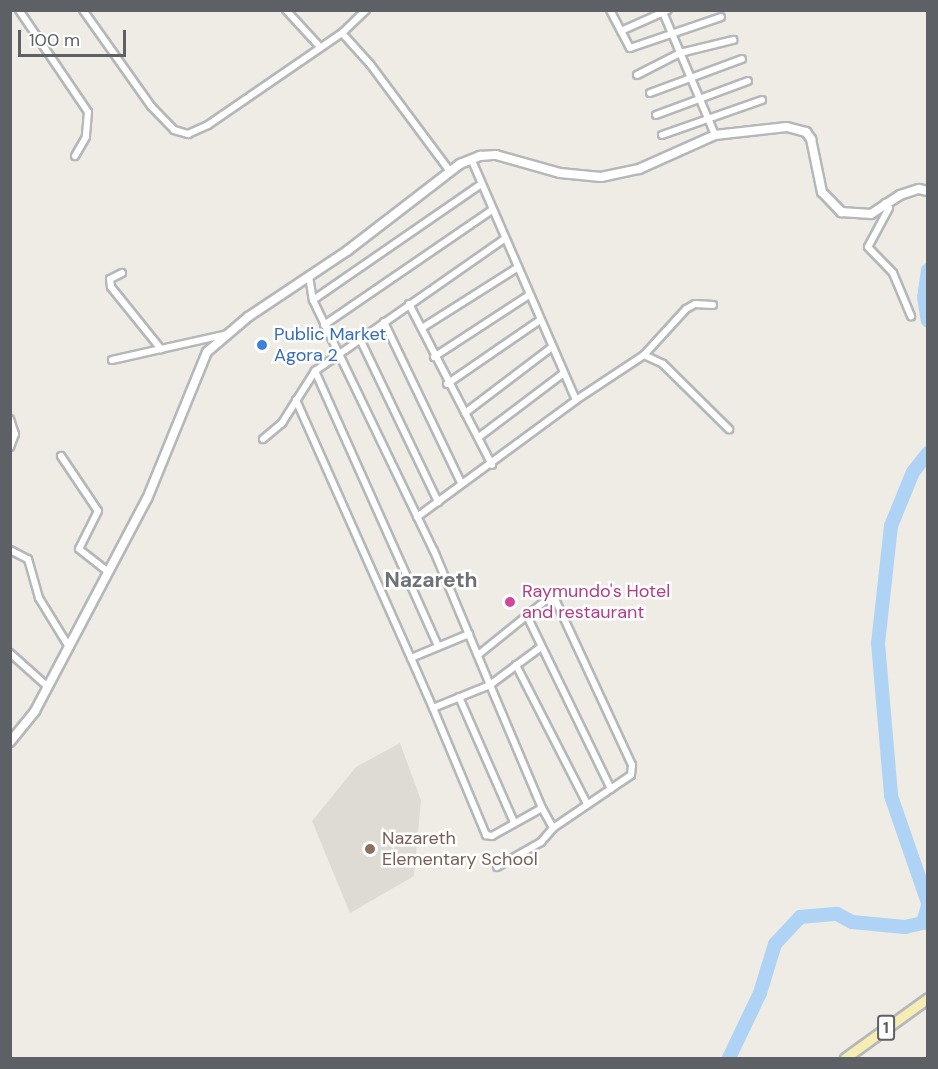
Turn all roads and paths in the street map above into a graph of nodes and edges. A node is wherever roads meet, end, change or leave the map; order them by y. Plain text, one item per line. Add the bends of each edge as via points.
1 (19, 10) edge
2 (84, 10) edge
3 (285, 10) edge
4 (366, 10) edge
5 (610, 10) edge
6 (665, 11) edge
7 (721, 18) dead end
8 (621, 31) junction
9 (342, 33) junction
10 (669, 33) junction
11 (733, 40) dead end
12 (320, 47) junction
13 (681, 53) junction
14 (742, 59) dead end
15 (637, 75) dead end
16 (688, 77) junction
17 (748, 81) dead end
18 (650, 93) dead end
19 (696, 98) junction
20 (762, 100) dead end
21 (656, 115) dead end
22 (707, 120) junction
23 (662, 135) dead end
24 (715, 135) junction
25 (75, 156) dead end
26 (471, 159) junction
27 (449, 170) junction
28 (481, 184) junction
29 (927, 191) edge
30 (885, 202) junction
31 (492, 210) junction
32 (504, 239) junction
33 (517, 268) junction
34 (122, 273) dead end
35 (309, 276) junction
36 (529, 295) junction
37 (313, 300) junction
38 (409, 304) junction
39 (713, 305) dead end
40 (911, 316) dead end
41 (540, 320) junction
42 (384, 322) junction
43 (324, 325) junction
44 (422, 328) junction
45 (227, 334) junction
46 (360, 339) junction
47 (552, 347) junction
48 (161, 349) junction
49 (341, 354) junction
50 (644, 355) junction
51 (434, 357) junction
52 (112, 360) dead end
53 (315, 371) junction
54 (564, 373) junction
55 (447, 384) junction
56 (296, 400) junction
57 (576, 400) junction
58 (465, 413) junction
59 (10, 419) edge
60 (729, 429) dead end
61 (479, 437) junction
62 (263, 440) dead end
63 (10, 447) edge
64 (61, 456) dead end
65 (492, 465) junction
66 (461, 483) junction
67 (438, 502) junction
68 (417, 517) junction
69 (10, 550) edge
70 (108, 572) junction
71 (527, 616) junction
72 (469, 634) junction
73 (438, 646) junction
74 (69, 647) junction
75 (542, 647) junction
76 (10, 653) edge
77 (478, 655) junction
78 (411, 658) junction
79 (516, 664) junction
80 (490, 686) junction
81 (48, 687) junction
82 (459, 698) junction
83 (433, 708) junction
84 (10, 742) edge
85 (610, 789) junction
86 (587, 804) junction
87 (542, 808) junction
88 (514, 822) junction
89 (553, 828) junction
90 (496, 867) dead end
91 (927, 998) edge
92 (845, 1059) edge

1 - 25 street via 88,112 86,137
2 - 12 street via 151,106 166,124 182,133 201,129
3 - 12 street
4 - 9 street
5 - 8 street
6 - 8 street
6 - 10 street
7 - 10 street
8 - 10 street via 630,48
9 - 12 street
9 - 27 street
10 - 13 street
11 - 13 street
13 - 15 street
13 - 16 street
14 - 16 street
16 - 18 street
16 - 19 street
17 - 19 street
19 - 21 street
19 - 22 street
20 - 22 street
22 - 23 street
22 - 24 street
24 - 26 main road via 639,169 601,177 560,173 496,155
24 - 30 main road via 799,128 811,139 817,180 829,204 841,212 865,216
26 - 27 main road
26 - 28 street
27 - 35 main road
28 - 31 street
28 - 37 street
29 - 30 main road via 919,189
30 - 40 street via 889,208 868,247 893,273
31 - 32 street
31 - 43 street
32 - 33 street
32 - 38 street
33 - 36 street
33 - 44 street
34 - 48 street via 110,279 111,287
35 - 37 street
35 - 45 main road
36 - 41 street
36 - 51 street
37 - 43 street
38 - 42 street
38 - 44 street
39 - 50 street via 695,304 686,309
41 - 47 street
41 - 55 street
42 - 46 street
42 - 66 street
43 - 49 street
44 - 51 street
45 - 48 street
45 - 70 main road via 203,359 147,499
46 - 49 street
46 - 67 street
47 - 54 street
47 - 58 street
48 - 52 street
49 - 53 street
49 - 68 street
50 - 57 street
50 - 60 street via 663,364
51 - 55 street
53 - 56 street
53 - 73 street
54 - 57 street
54 - 61 street
55 - 58 street
56 - 62 street via 282,423
56 - 78 street
57 - 65 street
58 - 61 street
59 - 63 street via 15,434
61 - 65 street
64 - 70 street via 98,511 79,549
65 - 66 street
66 - 67 street
67 - 68 street
68 - 72 street
69 - 74 street via 28,559 39,598
70 - 74 main road
71 - 75 street
71 - 77 street
71 - 85 street via 549,599 558,602 632,765 630,775
72 - 73 street
72 - 77 street
73 - 78 street
74 - 81 main road
75 - 79 street
75 - 85 street
76 - 81 street
77 - 80 street
78 - 83 street
79 - 80 street
79 - 86 street
80 - 82 street
80 - 87 street
81 - 84 main road
82 - 83 street
82 - 88 street
83 - 88 street via 486,835 492,836
85 - 86 street
86 - 89 street
87 - 88 street
87 - 89 street
89 - 90 street via 541,842
91 - 92 main road, 1

